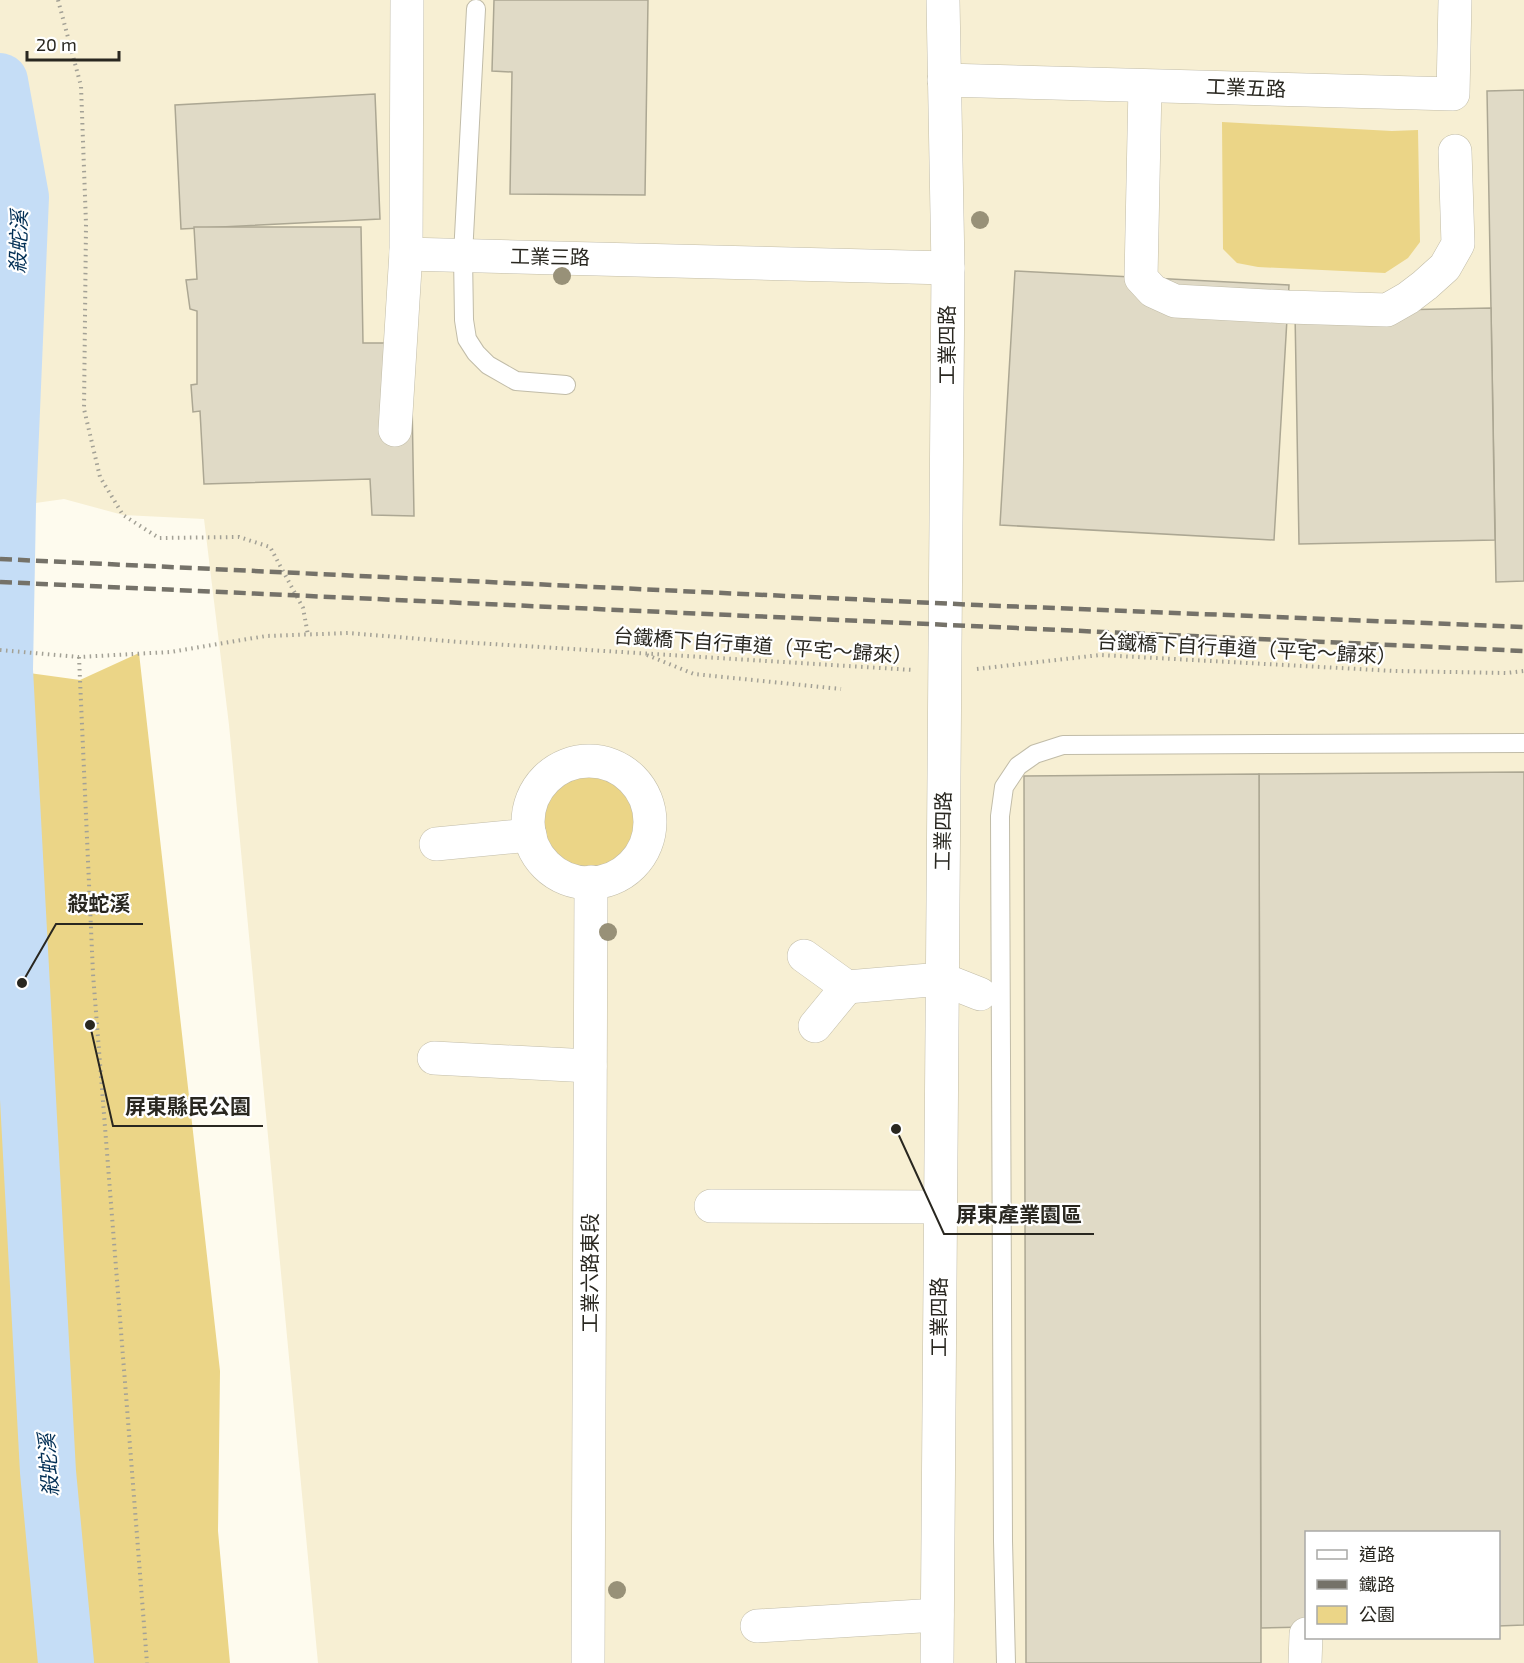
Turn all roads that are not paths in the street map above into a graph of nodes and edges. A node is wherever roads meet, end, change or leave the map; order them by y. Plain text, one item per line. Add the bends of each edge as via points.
1 (406, 0) edge
2 (943, 0) edge
3 (1455, 0) edge
4 (476, 9) dead end
5 (944, 80) junction
6 (1145, 86) junction
7 (1455, 151) dead end
8 (406, 252) junction
9 (464, 255) junction
10 (948, 268) junction
11 (566, 385) dead end
12 (395, 430) dead end
13 (1524, 743) edge
14 (530, 835) junction
15 (436, 844) dead end
16 (591, 882) junction
17 (804, 956) dead end
18 (942, 979) junction
19 (847, 987) junction
20 (980, 994) dead end
21 (815, 1026) dead end
22 (434, 1059) dead end
23 (590, 1066) junction
24 (711, 1206) dead end
25 (940, 1207) junction
26 (937, 1615) junction
27 (757, 1626) dead end
28 (1306, 1639) edge
29 (588, 1663) edge
30 (937, 1663) edge
31 (1006, 1663) edge
32 (1305, 1663) edge

1 - 8 street
2 - 5 street, 工業四路
3 - 6 street, 工業五路 via 1453,94
4 - 9 lane
5 - 6 street, 工業五路
5 - 10 street, 工業四路
6 - 7 street via 1141,278 1153,291 1175,301 1387,310 1445,267 1458,244
8 - 9 street, 工業三路
8 - 12 street
9 - 10 street, 工業三路
9 - 11 lane via 464,320 467,339 476,353 516,381
10 - 18 street, 工業四路
13 - 31 lane via 1063,745 1035,754 1018,766 1004,787 1000,828
14 - 15 street
14 - 16 street via 549,868 566,879
14 - 16 street via 528,816 534,796 546,778 583,761 604,762 622,770 638,784 647,802 651,823 646,843 637,860 622,873
16 - 23 street, 工業六路東段
17 - 19 street
18 - 19 street
18 - 20 street
18 - 25 street, 工業四路
19 - 21 street
22 - 23 street
23 - 29 street, 工業六路東段
24 - 25 street
25 - 26 street, 工業四路
26 - 27 street
26 - 30 street, 工業四路
28 - 32 street

